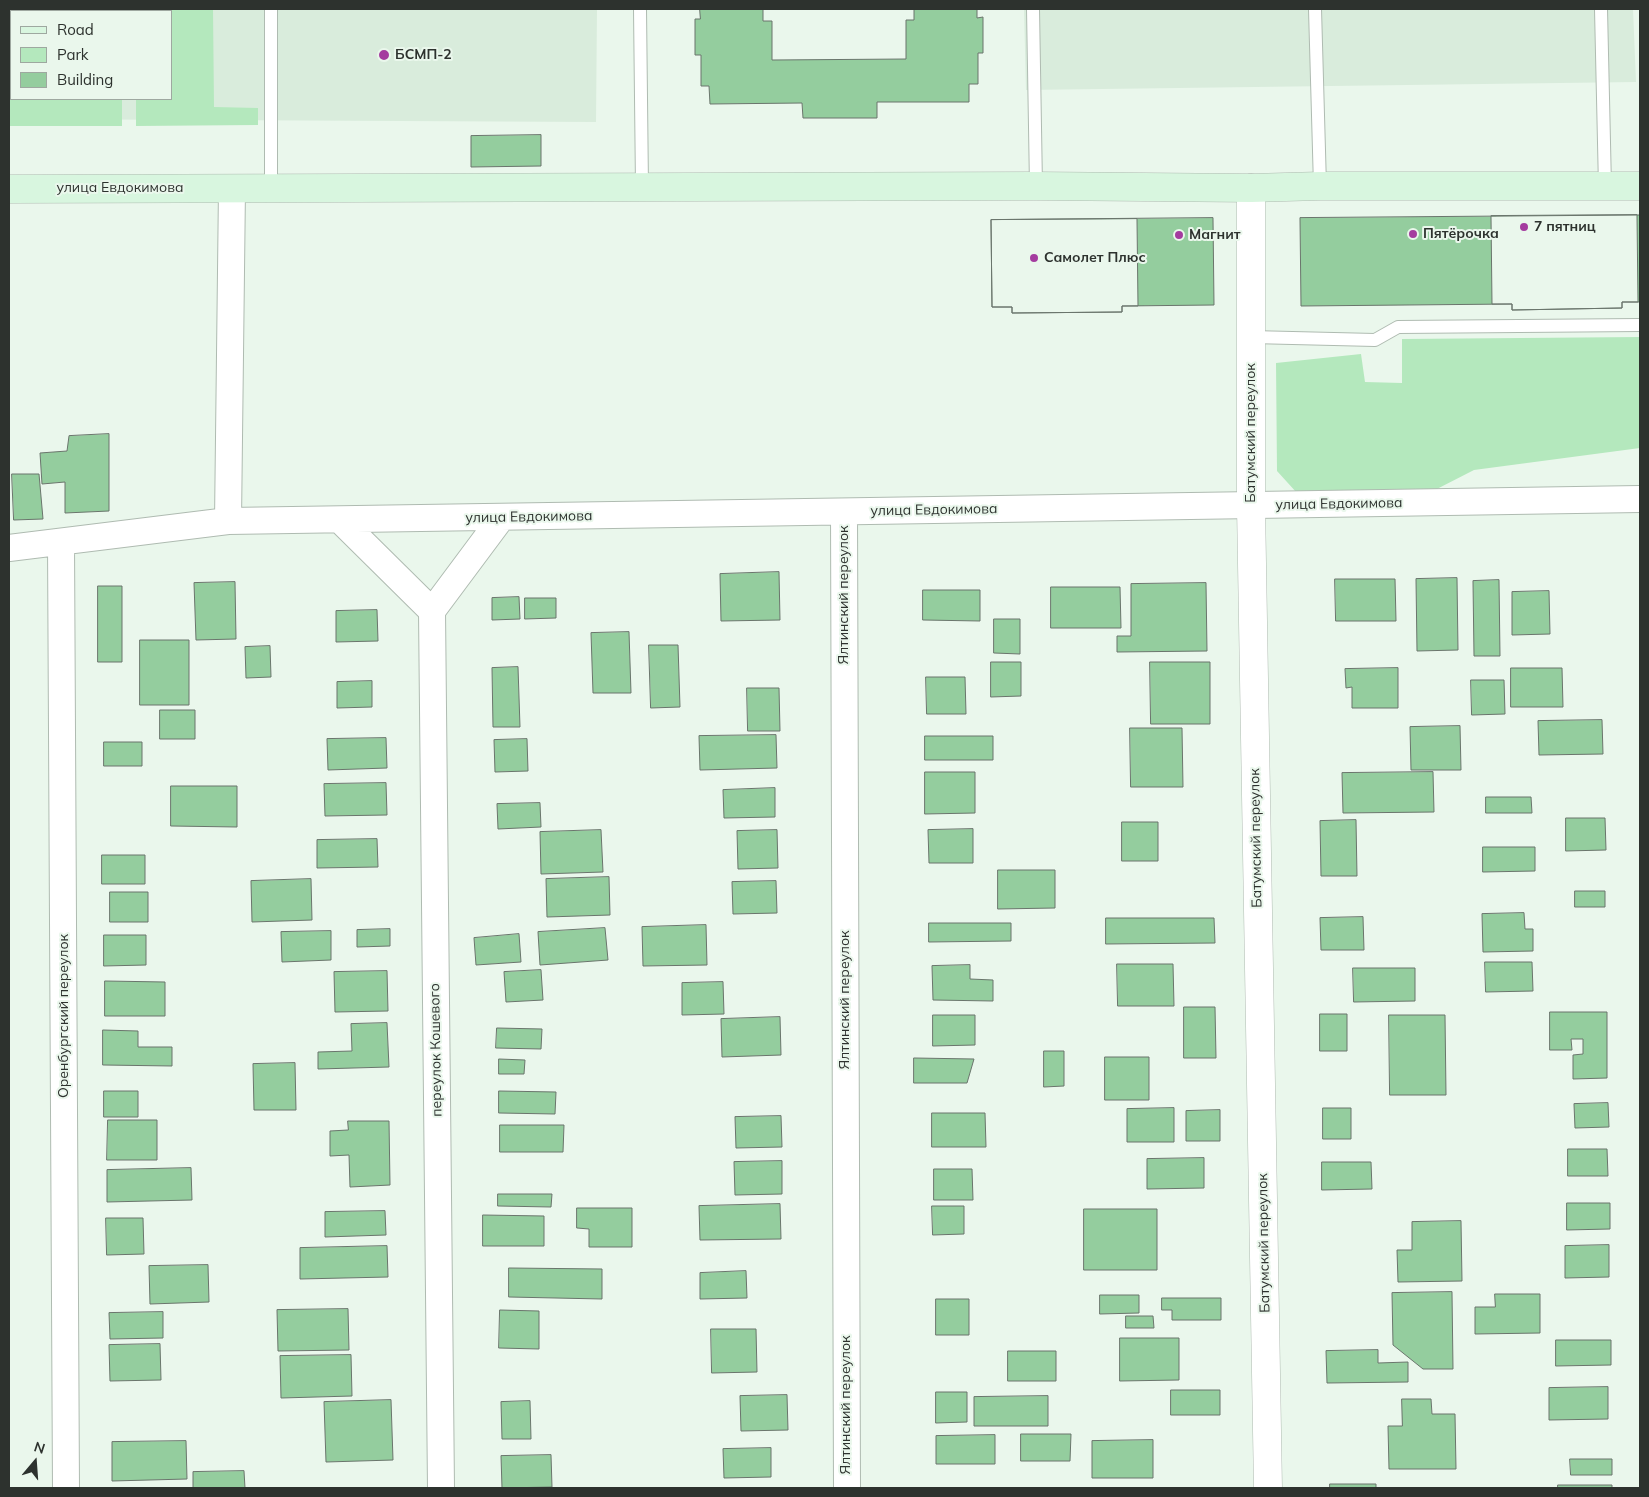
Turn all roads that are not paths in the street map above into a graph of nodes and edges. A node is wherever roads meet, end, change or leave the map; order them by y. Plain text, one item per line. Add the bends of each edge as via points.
1 (271, 9) edge
2 (640, 9) edge
3 (1033, 9) edge
4 (1315, 9) edge
5 (1601, 9) edge
6 (642, 186) junction
7 (1036, 186) junction
8 (1320, 186) junction
9 (1640, 186) edge
10 (1605, 187) junction
11 (9, 188) edge
12 (232, 188) junction
13 (271, 188) junction
14 (1250, 188) junction
15 (1640, 325) edge
16 (1251, 337) junction
17 (1640, 499) edge
18 (1250, 506) junction
19 (844, 512) junction
20 (502, 517) junction
21 (340, 520) junction
22 (228, 522) junction
23 (61, 543) junction
24 (9, 548) edge
25 (432, 611) junction
26 (66, 1488) edge
27 (441, 1488) edge
28 (847, 1488) edge
29 (1268, 1488) edge

1 - 13 lane
2 - 6 lane
3 - 7 lane
4 - 8 lane
5 - 10 lane
6 - 7 main road, улица Евдокимова
6 - 13 main road, улица Евдокимова
7 - 14 main road, улица Евдокимова
8 - 10 main road, улица Евдокимова
8 - 14 main road, улица Евдокимова
9 - 10 main road, улица Евдокимова
11 - 12 main road, улица Евдокимова
12 - 13 main road, улица Евдокимова
12 - 22 street
14 - 16 street, Батумский переулок
15 - 16 lane via 1398,327 1375,340
16 - 18 street, Батумский переулок
17 - 18 street, улица Евдокимова
18 - 19 street, улица Евдокимова
18 - 29 street, Батумский переулок
19 - 20 street, улица Евдокимова
19 - 28 street, Ялтинский переулок
20 - 21 street, улица Евдокимова
20 - 25 street
21 - 22 street, улица Евдокимова
21 - 25 street
22 - 23 street, улица Евдокимова
23 - 24 street, улица Евдокимова
23 - 26 street, Оренбургский переулок
25 - 27 street, переулок Кошевого

